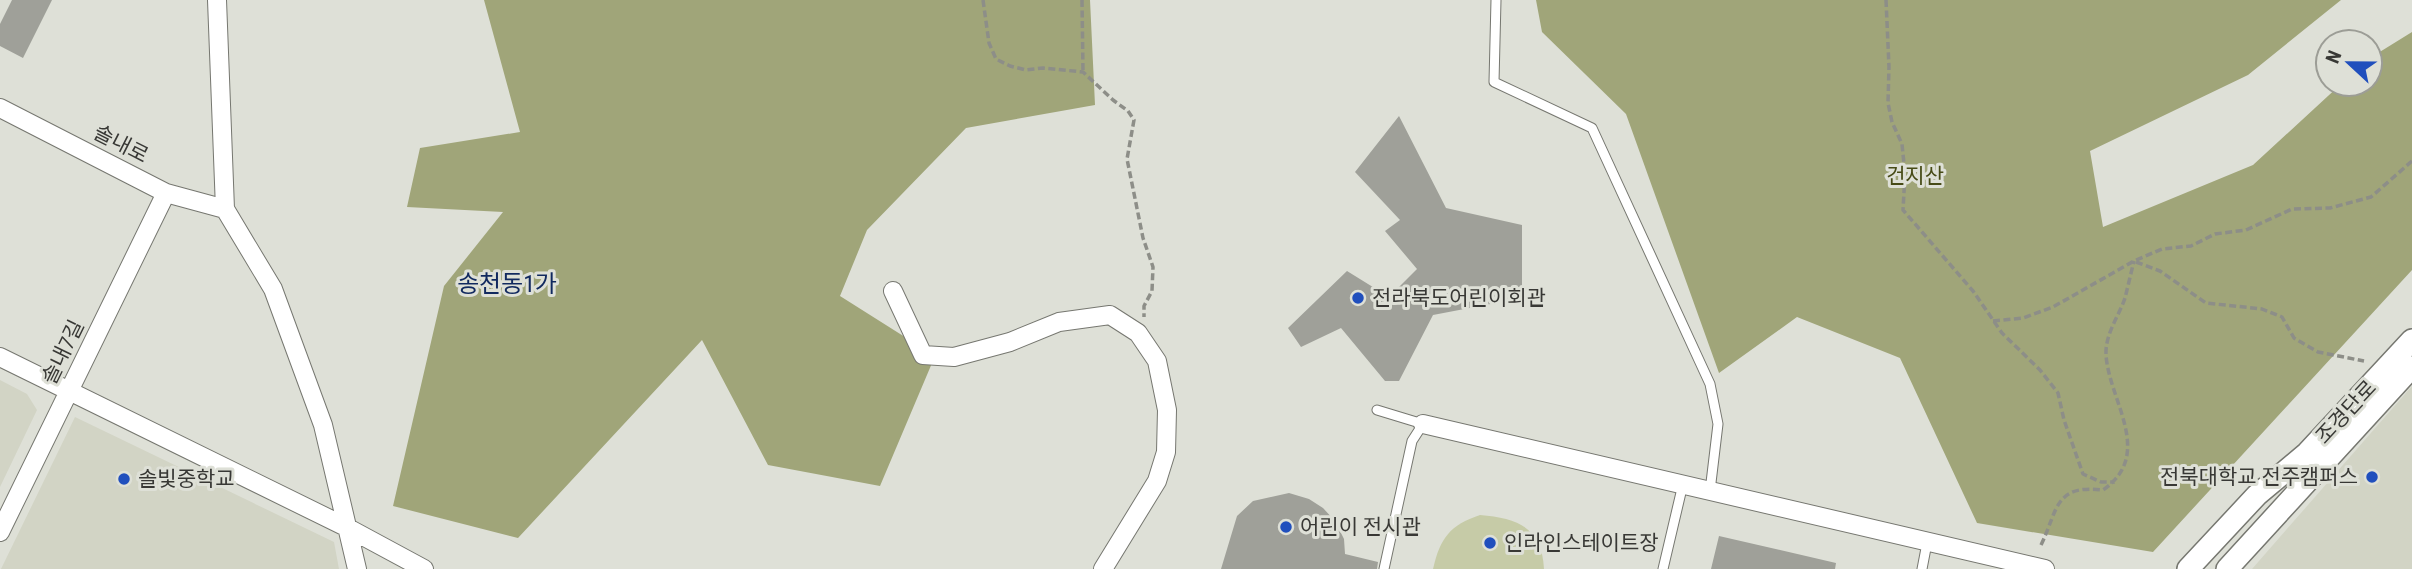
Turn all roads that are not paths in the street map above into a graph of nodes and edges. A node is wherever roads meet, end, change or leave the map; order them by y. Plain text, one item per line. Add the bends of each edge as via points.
1 (217, 0) edge
2 (1496, 0) edge
3 (0, 108) edge
4 (166, 193) junction
5 (225, 209) junction
6 (893, 291) dead end
7 (2412, 340) edge
8 (0, 357) edge
9 (2412, 367) edge
10 (69, 391) junction
11 (1377, 410) dead end
12 (1423, 424) junction
13 (1683, 484) junction
14 (1710, 491) junction
15 (348, 528) junction
16 (0, 532) edge
17 (1927, 543) junction
18 (400, 563) edge
19 (357, 569) edge
20 (424, 569) edge
21 (1103, 569) edge
22 (1384, 569) edge
23 (1663, 569) edge
24 (1923, 569) edge
25 (2045, 569) edge
26 (2188, 569) edge
27 (2227, 569) edge

1 - 5 street
2 - 14 lane via 1494,82 1592,128 1710,384 1718,424
3 - 4 street, 솔내로
4 - 5 street, 솔내로
4 - 10 street, 솔내7길
5 - 15 street via 274,289 323,425
6 - 21 street via 923,355 954,357 1059,322 1110,315 1138,333 1157,361 1167,410 1166,452 1157,481
7 - 26 street, 조경단로
8 - 10 street
9 - 27 street, 조경단로
10 - 15 street
10 - 16 street, 솔내7길
11 - 12 lane
12 - 13 street
12 - 22 lane via 1412,441
13 - 14 street
13 - 23 lane
14 - 17 street
15 - 18 street
15 - 19 street
17 - 24 lane
17 - 25 street
18 - 20 street

